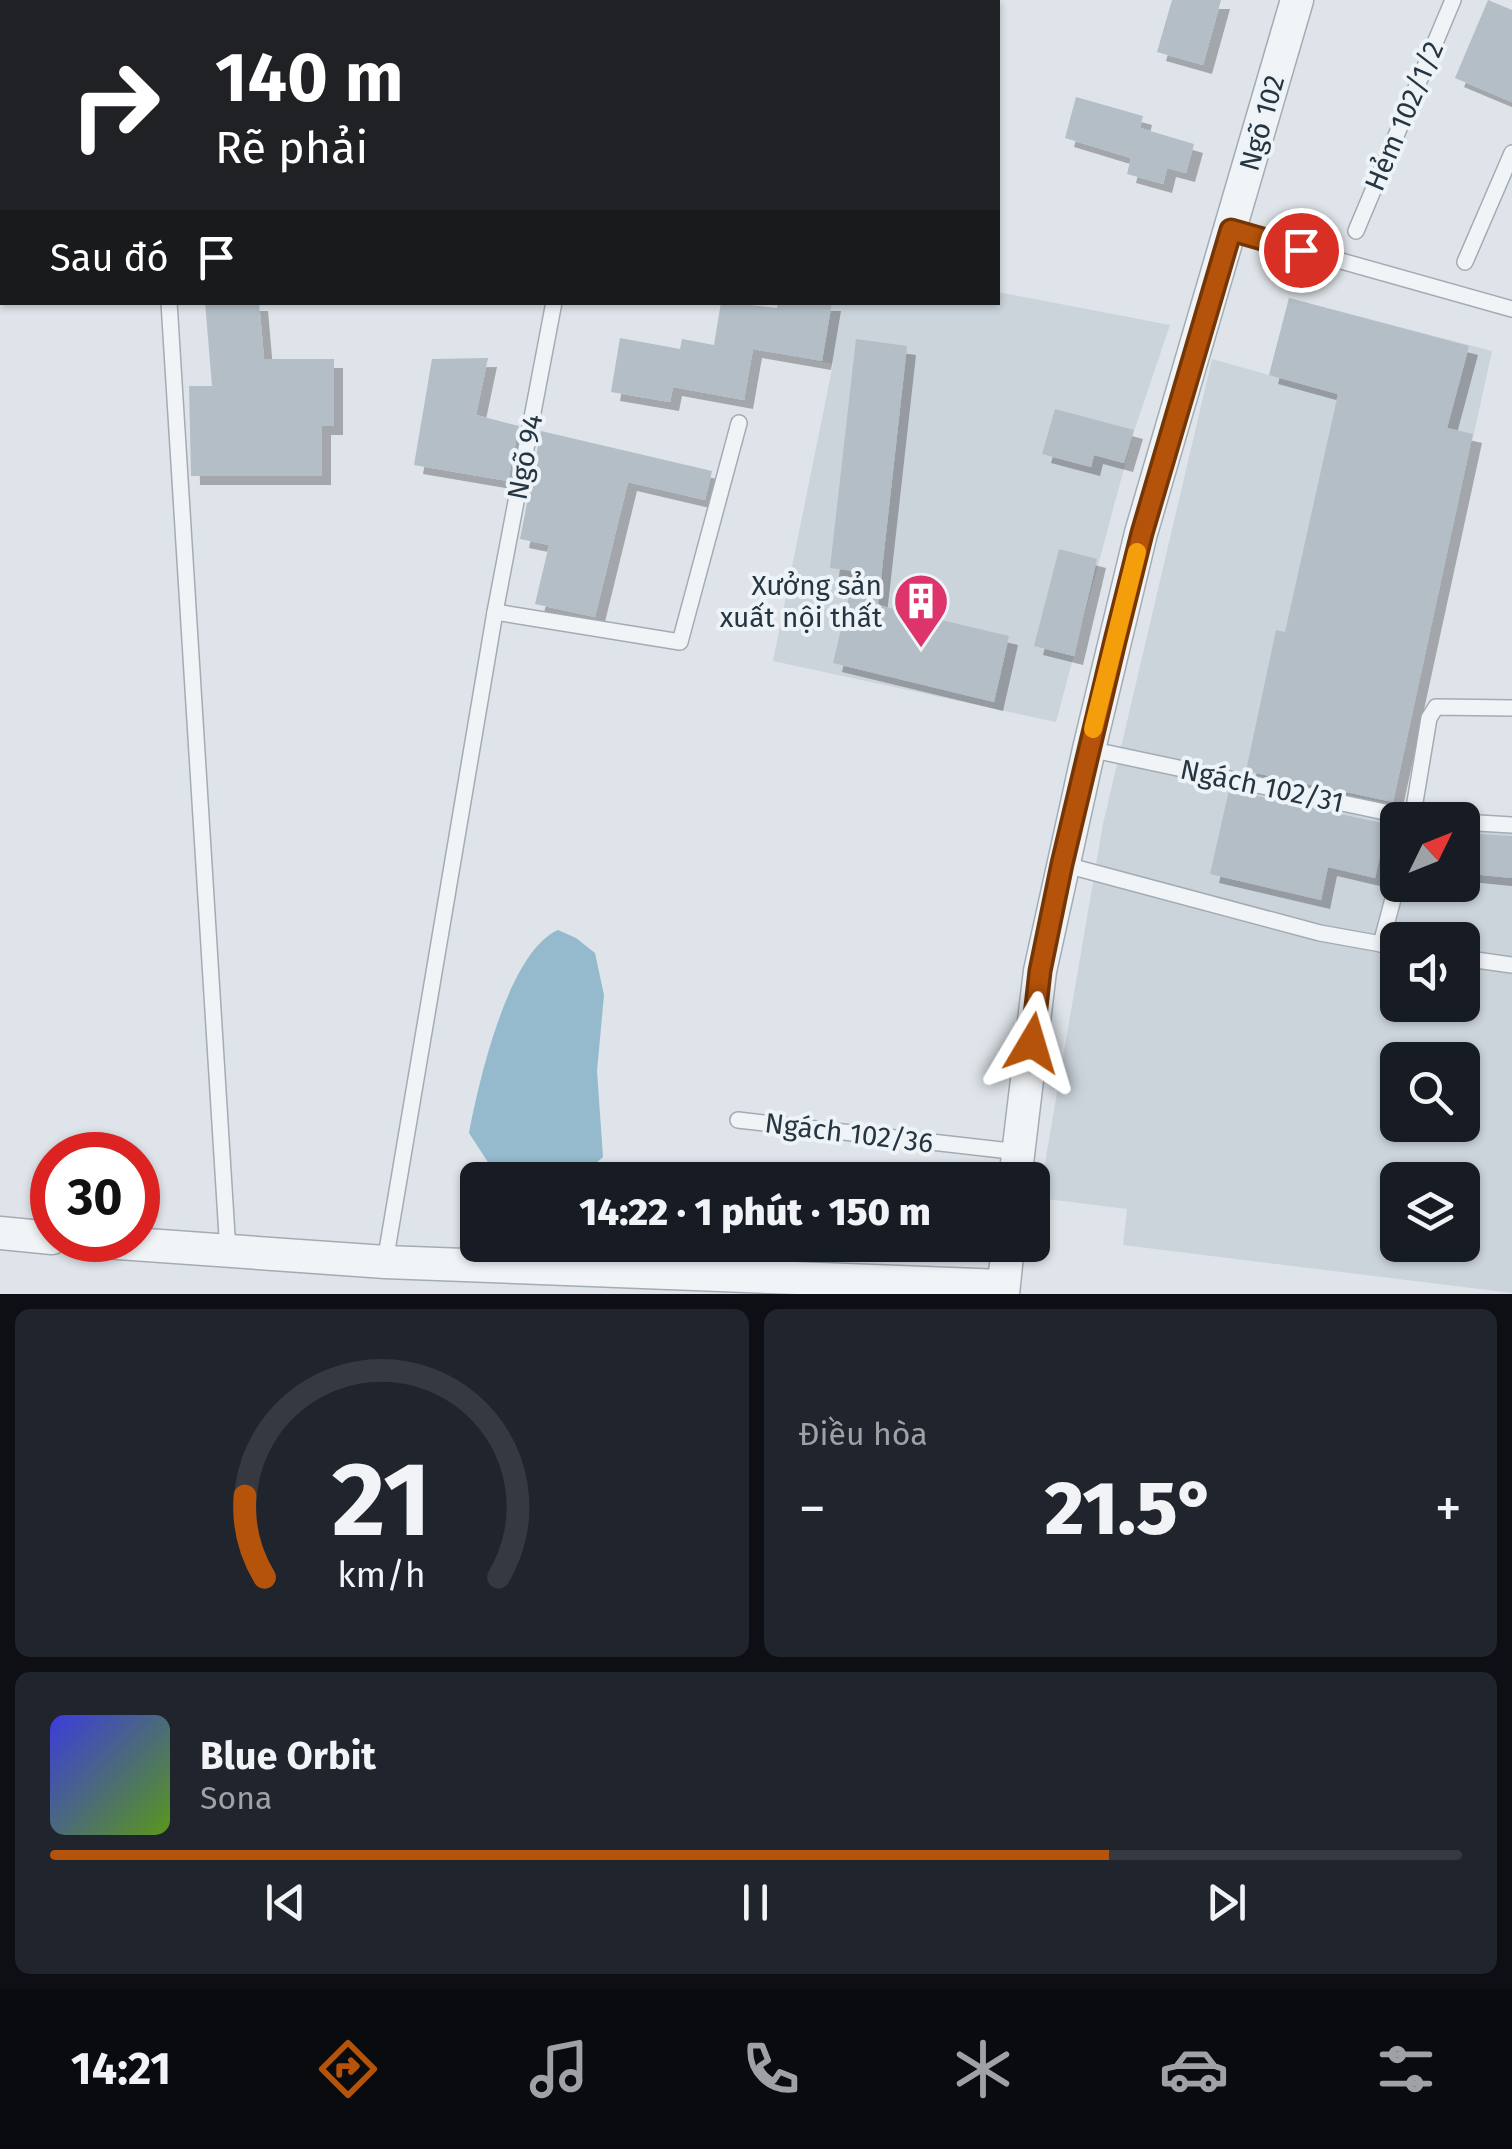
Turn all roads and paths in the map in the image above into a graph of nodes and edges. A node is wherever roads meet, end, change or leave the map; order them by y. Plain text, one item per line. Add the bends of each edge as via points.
1 (1297, 0) edge
2 (1453, 0) edge
3 (1512, 153) edge
4 (1231, 230) junction
5 (1356, 231) dead end
6 (1465, 262) dead end
7 (169, 305) edge
8 (553, 305) edge
9 (1512, 309) edge
10 (739, 422) dead end
11 (495, 612) junction
12 (1512, 708) edge
13 (1089, 748) junction
14 (1416, 802) edge
15 (1380, 812) edge
16 (1480, 823) edge
17 (1512, 825) edge
18 (1062, 864) junction
19 (1380, 944) edge
20 (1480, 961) edge
21 (1512, 965) edge
22 (738, 1120) dead end
23 (993, 1162) edge
24 (1017, 1162) edge
25 (0, 1233) edge
26 (30, 1236) edge
27 (160, 1247) edge
28 (228, 1253) junction
29 (385, 1262) junction
30 (1006, 1262) edge
31 (1003, 1290) edge

1 - 4 street, Ngõ 102
2 - 5 lane, Hẻm 102/1/2
3 - 6 lane
4 - 9 lane
4 - 13 street, Ngõ 102 via 1142,533
7 - 28 lane
8 - 11 lane, Ngõ 94
10 - 11 lane via 680,642
11 - 29 lane, Ngõ 94
12 - 14 lane via 1436,708
13 - 15 lane, Ngách 102/31
13 - 18 street, Ngõ 102
16 - 17 lane
18 - 19 lane
18 - 24 street, Ngõ 102 via 1040,971
20 - 21 lane
22 - 23 lane, Ngách 102/36
25 - 26 street
27 - 28 street
28 - 29 street
29 - 31 street
30 - 31 street

